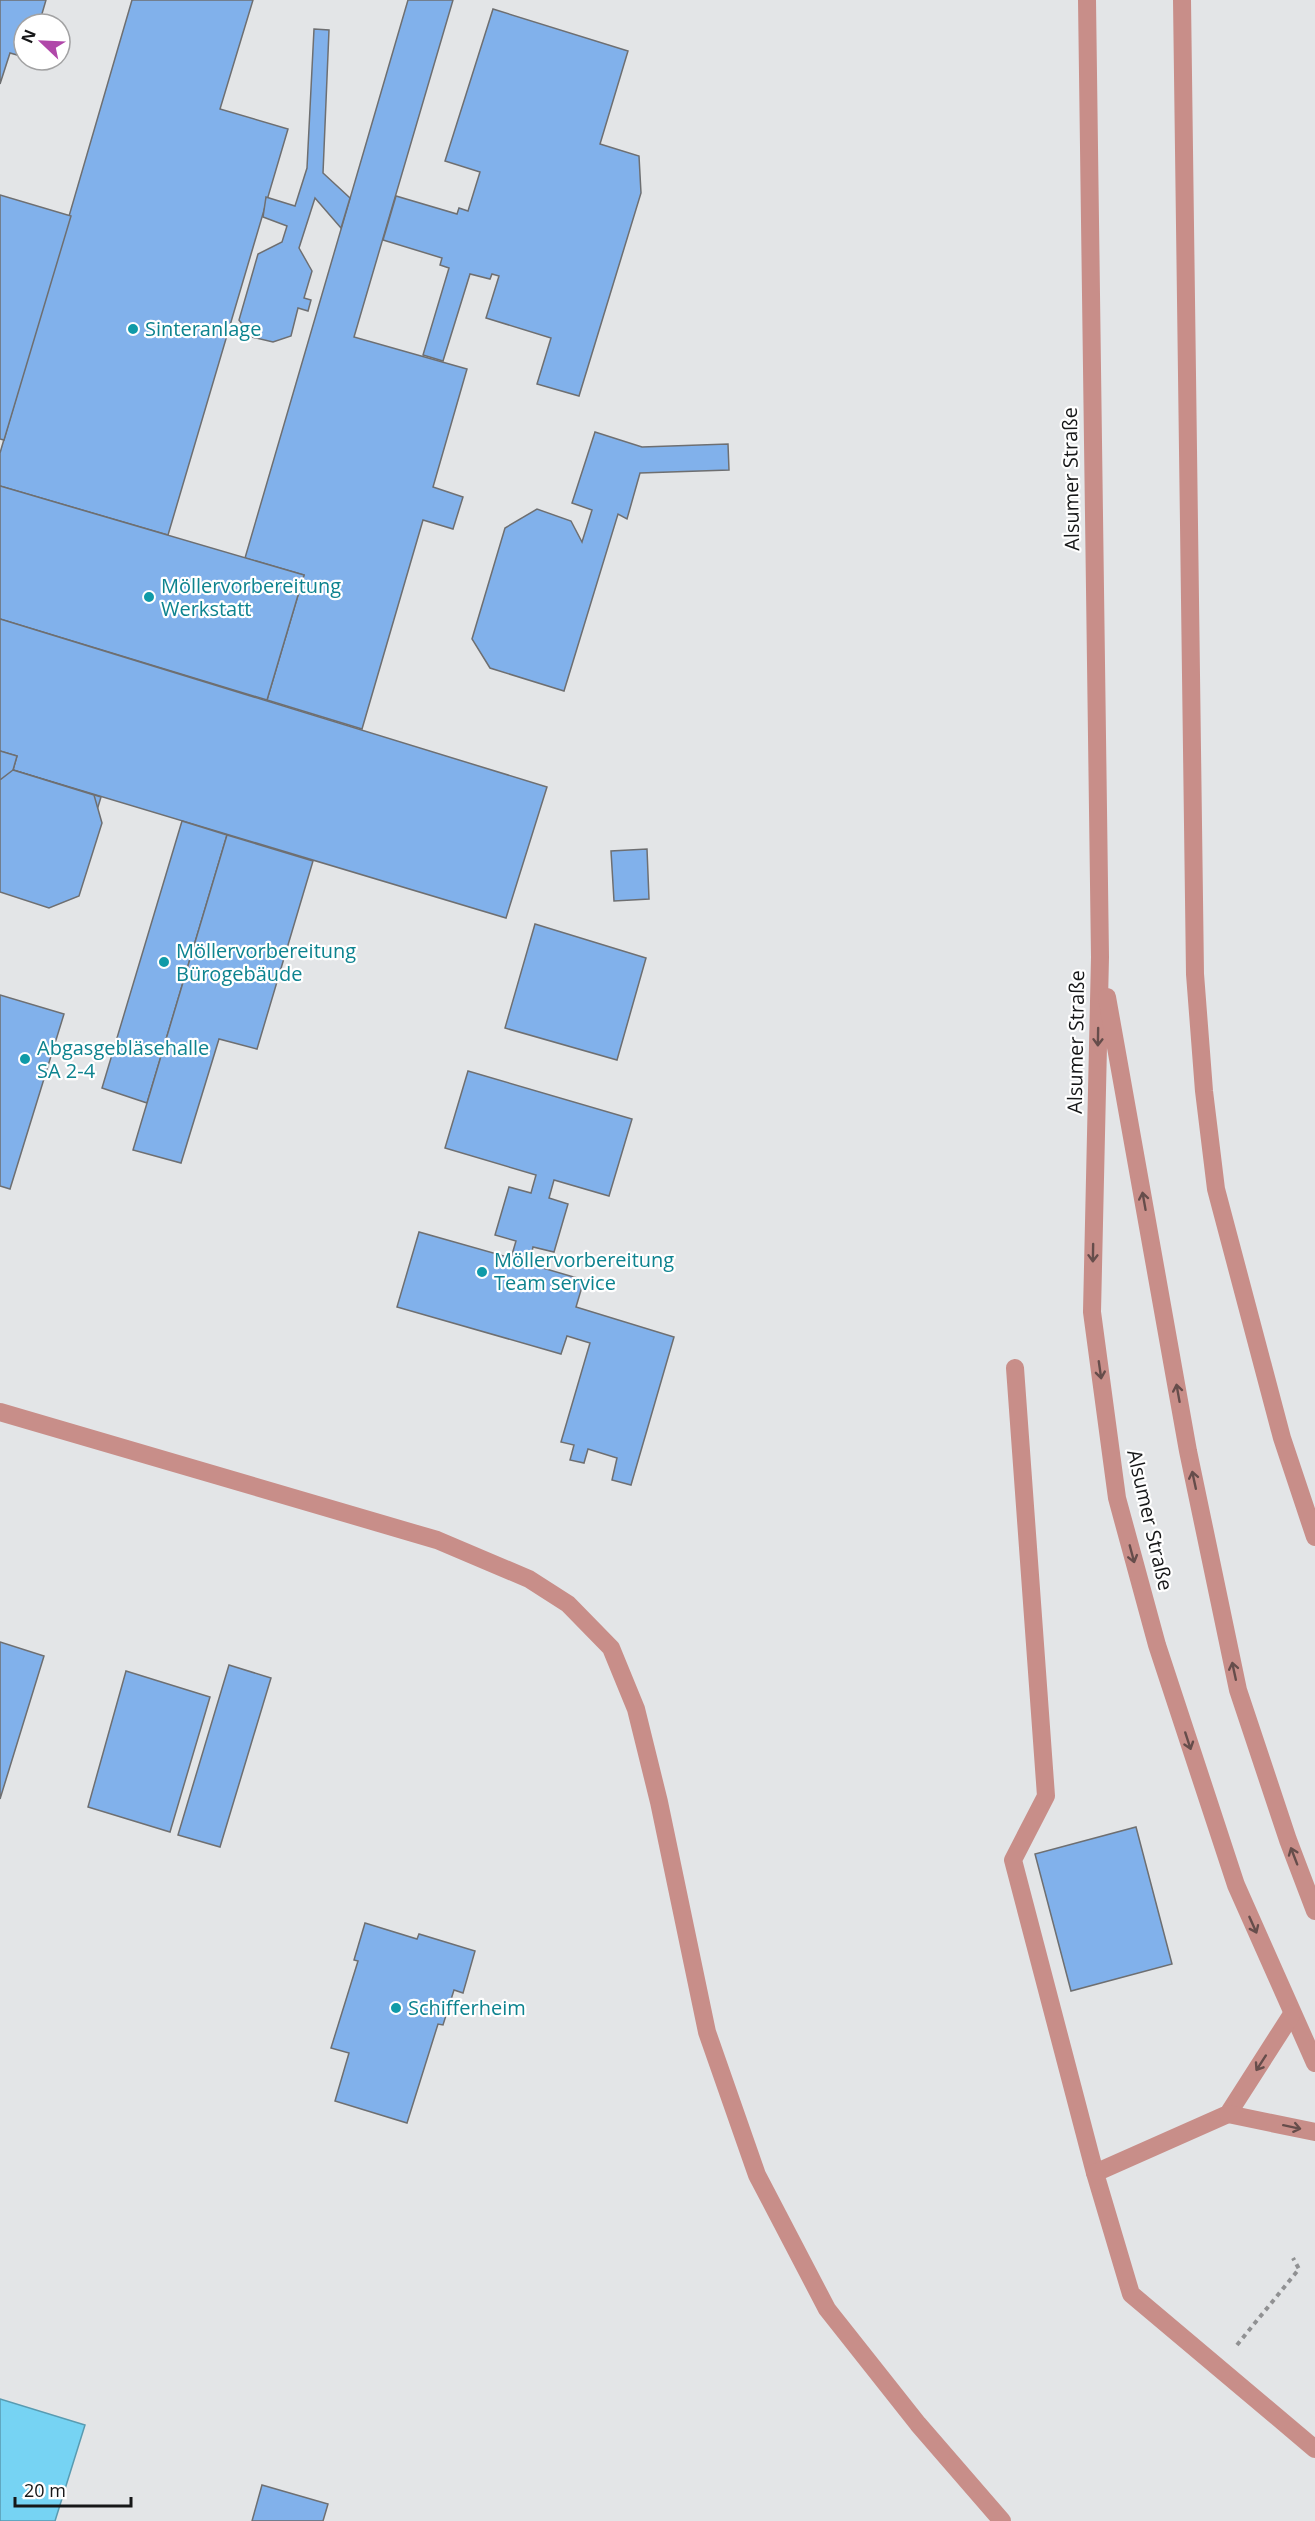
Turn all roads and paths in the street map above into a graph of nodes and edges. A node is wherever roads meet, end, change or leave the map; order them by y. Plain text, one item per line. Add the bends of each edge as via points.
1 (1086, 0) edge
2 (1182, 0) edge
3 (1100, 957) junction
4 (1015, 1368) dead end
5 (0, 1412) edge
6 (1315, 1537) edge
7 (1315, 1911) edge
8 (1292, 2014) junction
9 (1315, 2063) edge
10 (1228, 2114) junction
11 (1315, 2132) edge
12 (1095, 2173) junction
13 (1293, 2258) dead end
14 (1218, 2367) junction
15 (1315, 2449) edge
16 (1002, 2521) edge

1 - 3 street, Alsumer Straße
2 - 6 street via 1195,928 1204,1091 1216,1189 1282,1438
7 -> 3 street, Alsumer Straße via 1238,1690 1188,1451
3 -> 8 street, Alsumer Straße via 1092,1312 1118,1498 1157,1645 1236,1885
4 - 12 street via 1046,1796 1013,1860
5 - 16 street via 437,1540 529,1579 568,1604 611,1647 639,1721 707,2032 757,2175 827,2309 918,2424
8 - 9 street, Alsumer Straße
8 -> 10 street
10 -> 11 street
10 - 12 street
12 - 14 street via 1131,2294
13 - 14 path via 1299,2270
14 - 15 street

